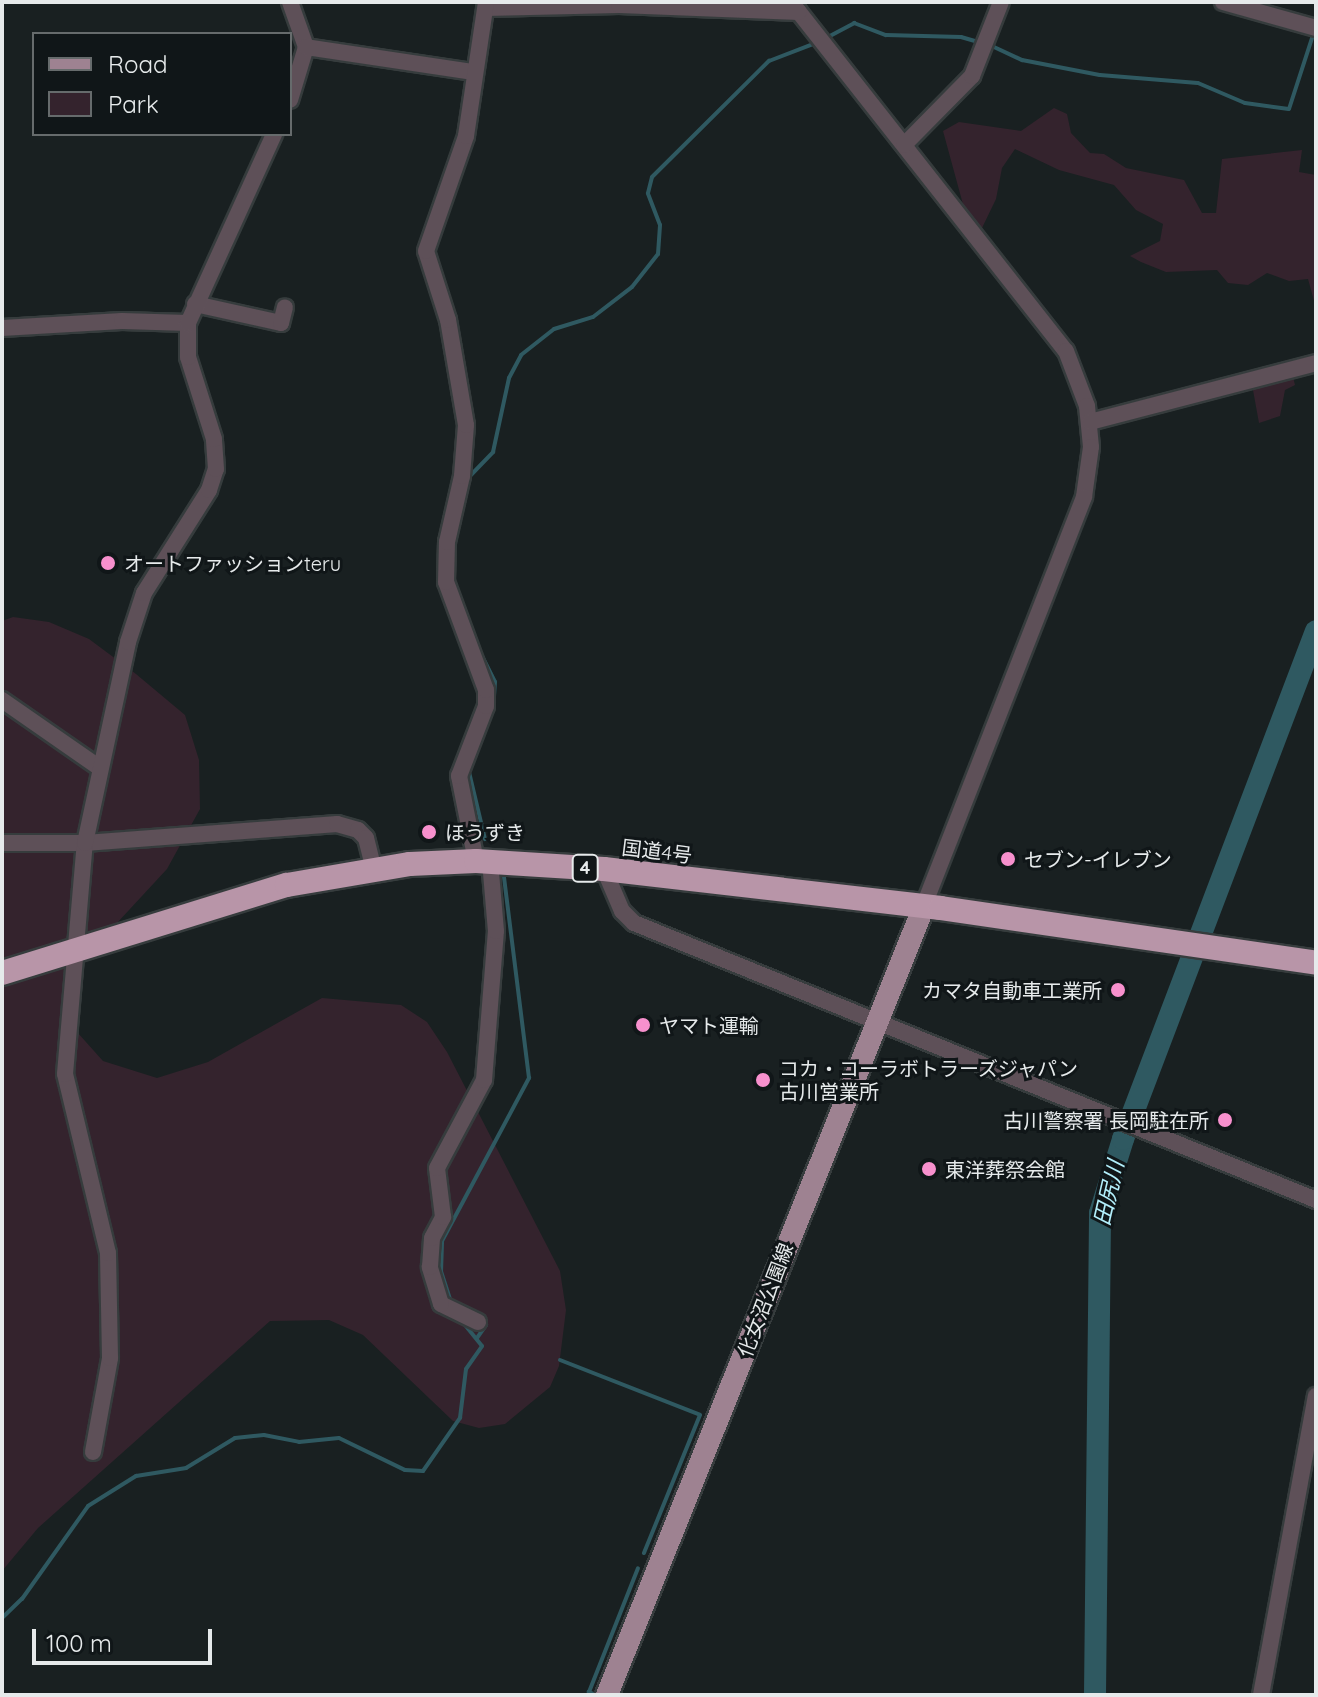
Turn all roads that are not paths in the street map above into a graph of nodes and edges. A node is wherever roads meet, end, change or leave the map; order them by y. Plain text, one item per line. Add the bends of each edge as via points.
1 (290, 2) edge
2 (1001, 2) edge
3 (1223, 2) edge
4 (486, 5) edge
5 (795, 7) edge
6 (1316, 28) edge
7 (306, 47) junction
8 (474, 72) junction
9 (292, 93) edge
10 (273, 136) edge
11 (904, 145) junction
12 (195, 304) junction
13 (285, 307) dead end
14 (188, 323) junction
15 (2, 328) edge
16 (1316, 363) edge
17 (1090, 422) junction
18 (2, 700) edge
19 (100, 768) junction
20 (2, 843) edge
21 (85, 843) junction
22 (483, 861) junction
23 (604, 869) junction
24 (374, 870) junction
25 (924, 906) junction
26 (75, 951) junction
27 (1316, 963) edge
28 (2, 973) edge
29 (875, 1020) junction
30 (1316, 1200) edge
31 (478, 1322) dead end
32 (1316, 1396) edge
33 (93, 1452) dead end
34 (607, 1695) edge
35 (1261, 1695) edge

1 - 7 street
2 - 11 street via 972,76
3 - 6 street
4 - 5 street
4 - 8 street
5 - 11 street
7 - 8 street
7 - 9 street
8 - 22 street via 461,155 426,251 448,320 466,425 462,476 447,542 446,582 486,690 486,706 459,776
10 - 12 street
11 - 17 street via 1066,351 1080,377
12 - 13 street via 281,323
12 - 14 street
14 - 15 street
14 - 19 street via 188,357 214,439 216,469 209,490 144,593
16 - 17 street
17 - 25 street via 1084,497
18 - 19 street
19 - 21 street
20 - 21 street
21 - 24 street via 337,824 366,838
21 - 26 street
22 - 23 highway, 国道4号 / 4
22 - 24 highway, 国道4号 / 4
22 - 31 street via 496,931 484,1080 437,1168 443,1217 432,1238 430,1267 441,1304
23 - 25 highway, 国道4号 / 4
23 - 29 street via 622,911 634,923
24 - 26 highway, 国道4号 / 4 via 228,901
25 - 27 highway, 国道4号 / 4
25 - 29 main road, 化女沼公園線
26 - 28 highway, 国道4号 / 4
26 - 33 street via 67,1096 108,1253 110,1358
29 - 30 street
29 - 34 main road, 化女沼公園線
32 - 35 street

